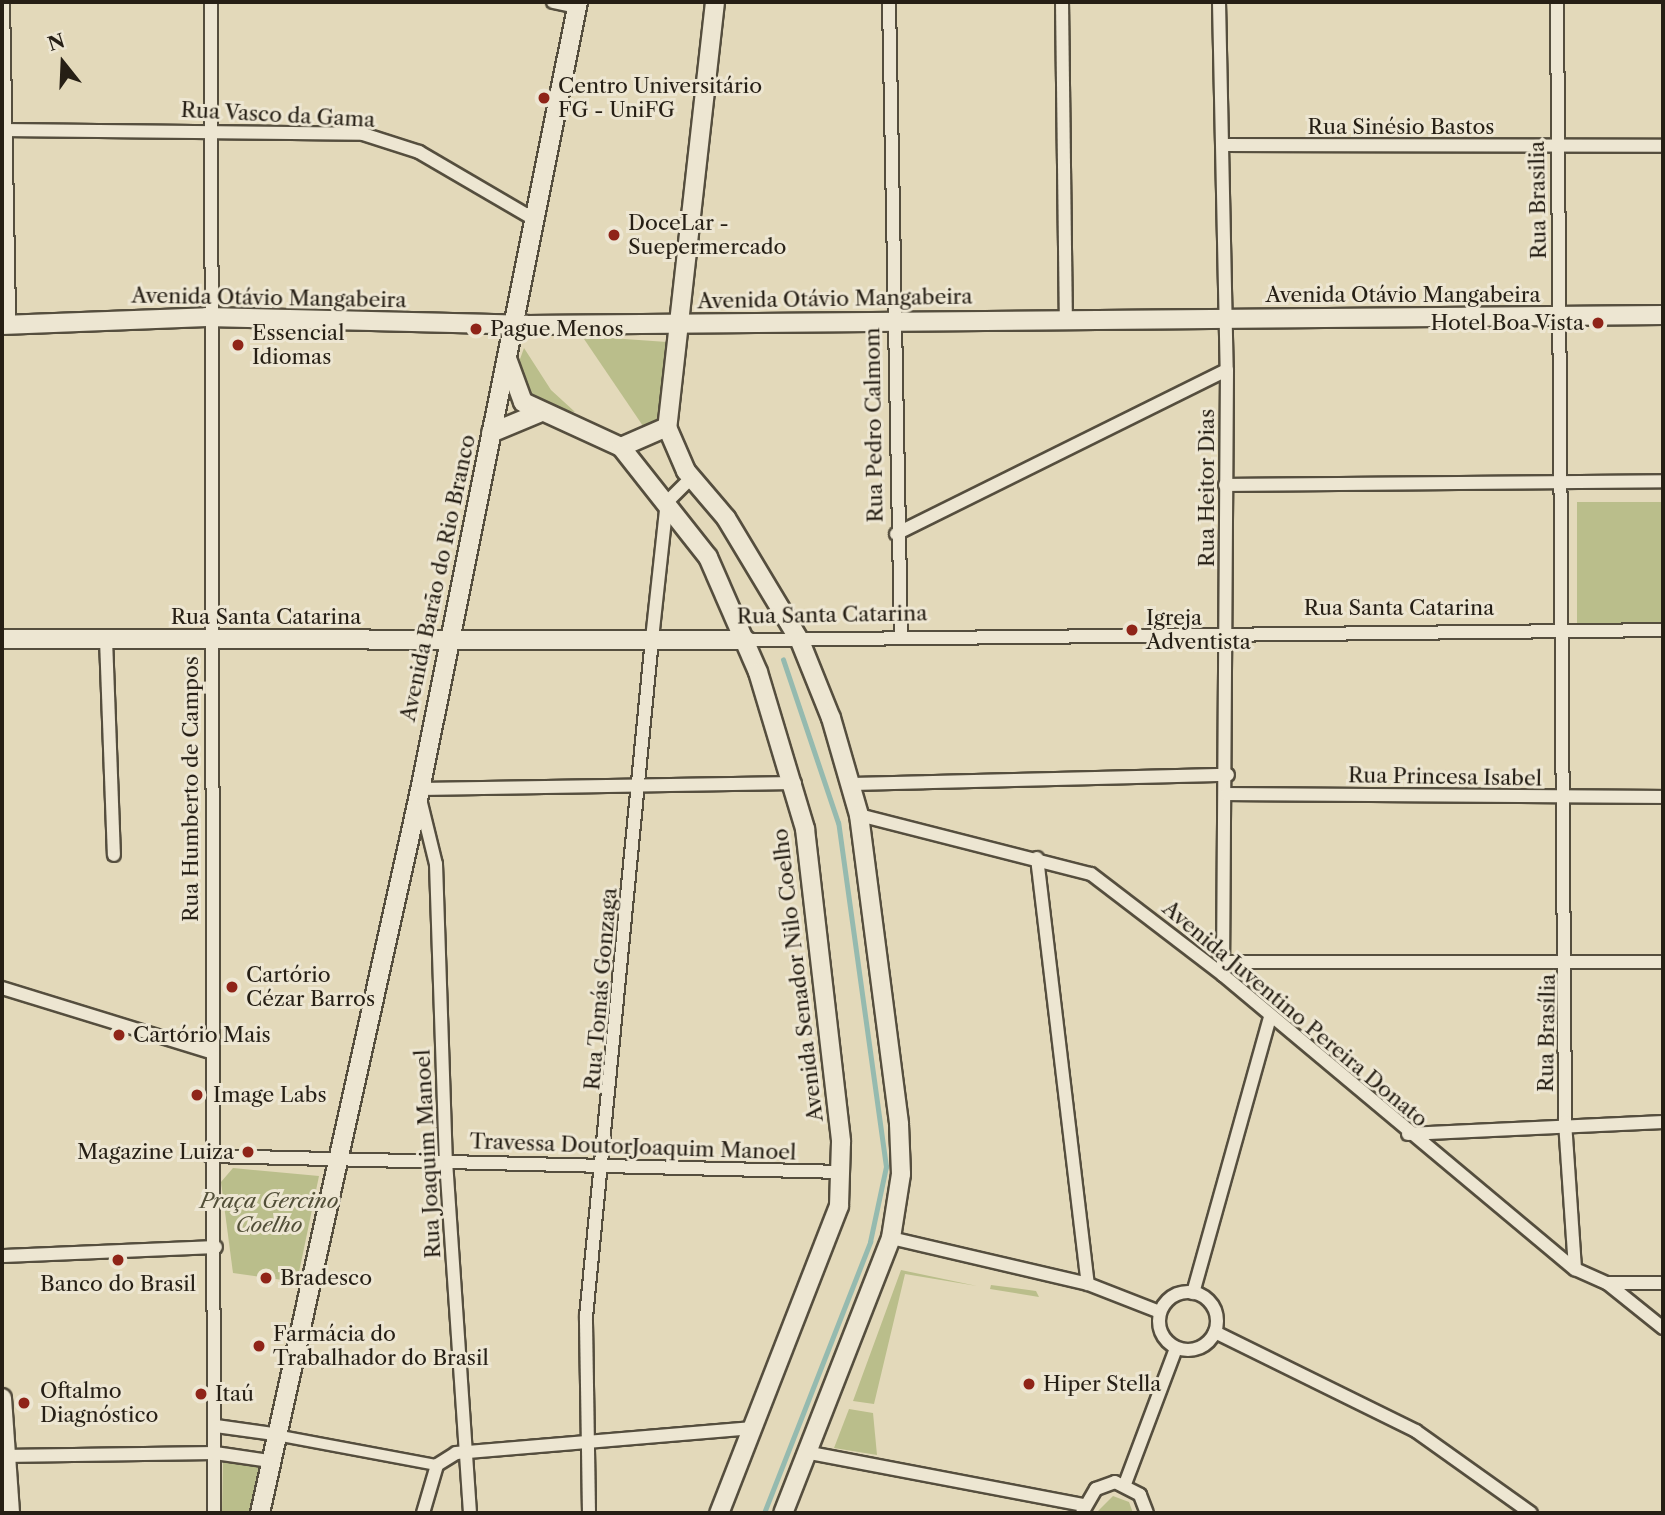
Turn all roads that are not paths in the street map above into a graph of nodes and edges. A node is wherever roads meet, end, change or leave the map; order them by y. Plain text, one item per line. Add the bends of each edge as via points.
1 (3, 2) edge
2 (211, 2) edge
3 (553, 2) edge
4 (715, 2) edge
5 (890, 2) edge
6 (1062, 2) edge
7 (1219, 2) edge
8 (1557, 2) edge
9 (578, 4) edge
10 (209, 129) junction
11 (5, 130) edge
12 (1223, 145) junction
13 (1556, 146) junction
14 (1663, 146) edge
15 (532, 218) junction
16 (1663, 315) edge
17 (1559, 316) junction
18 (207, 317) junction
19 (891, 318) junction
20 (1225, 319) junction
21 (1066, 320) junction
22 (679, 324) junction
23 (508, 325) junction
24 (4, 330) edge
25 (506, 354) junction
26 (1227, 370) junction
27 (539, 413) junction
28 (667, 427) junction
29 (491, 433) junction
30 (621, 447) junction
31 (691, 478) junction
32 (1663, 481) edge
33 (1564, 482) junction
34 (1225, 485) junction
35 (667, 502) junction
36 (896, 534) junction
37 (1565, 630) junction
38 (1663, 630) edge
39 (1226, 631) junction
40 (901, 637) junction
41 (2, 639) edge
42 (106, 639) junction
43 (652, 639) junction
44 (210, 640) junction
45 (746, 640) junction
46 (445, 641) junction
47 (800, 641) junction
48 (1228, 775) junction
49 (639, 783) junction
50 (795, 783) junction
51 (852, 784) junction
52 (419, 792) junction
53 (1227, 794) junction
54 (1567, 797) junction
55 (1663, 797) edge
56 (859, 815) junction
57 (114, 855) dead end
58 (1037, 858) junction
59 (1567, 962) junction
60 (1663, 962) edge
61 (1223, 968) junction
62 (2, 988) edge
63 (1269, 1017) junction
64 (210, 1052) junction
65 (1565, 1122) junction
66 (1663, 1122) edge
67 (1408, 1134) junction
68 (210, 1156) junction
69 (446, 1161) junction
70 (341, 1163) junction
71 (604, 1167) junction
72 (841, 1172) junction
73 (891, 1238) junction
74 (216, 1247) junction
75 (2, 1256) edge
76 (1575, 1269) junction
77 (1607, 1283) junction
78 (1663, 1283) edge
79 (1088, 1284) junction
80 (1193, 1293) junction
81 (1160, 1312) junction
82 (1663, 1328) edge
83 (1215, 1332) junction
84 (1176, 1348) junction
85 (2, 1398) edge
86 (215, 1426) junction
87 (753, 1428) junction
88 (274, 1434) junction
89 (584, 1439) junction
90 (465, 1450) junction
91 (805, 1452) junction
92 (215, 1453) junction
93 (3, 1455) edge
94 (270, 1461) junction
95 (437, 1465) junction
96 (1125, 1484) junction
97 (1083, 1509) edge
98 (10, 1513) edge
99 (214, 1513) edge
100 (260, 1513) edge
101 (423, 1513) edge
102 (470, 1513) edge
103 (589, 1513) edge
104 (719, 1513) edge
105 (783, 1513) edge
106 (1147, 1513) edge
107 (1531, 1513) edge

1 - 11 street
2 - 10 street, Rua Humberto de Campos
3 - 9 street
4 - 22 main road
5 - 19 street, Rua Pedro Calmom
6 - 21 street
7 - 12 street, Rua Heitor Dias
8 - 13 street, Rua Brasilia
9 - 15 main road, Avenida Barão do Rio Branco
10 - 11 street, Rua Vasco da Gama
10 - 15 street, Rua Vasco da Gama via 380,137 419,152
10 - 18 street, Rua Humberto de Campos
11 - 24 street
12 - 13 street, Rua Sinésio Bastos
12 - 20 street, Rua Heitor Dias
13 - 14 street, Rua Sinésio Bastos
13 - 17 street, Rua Brasilia
15 - 23 main road, Avenida Barão do Rio Branco
16 - 17 main road, Avenida Otávio Mangabeira
17 - 20 main road, Avenida Otávio Mangabeira
17 - 33 street, Rua Brasilia
18 - 23 main road, Avenida Otávio Mangabeira
18 - 24 main road, Avenida Otávio Mangabeira
18 - 44 street, Rua Humberto de Campos
19 - 21 main road, Avenida Otávio Mangabeira
19 - 22 main road, Avenida Otávio Mangabeira
19 - 36 street, Rua Pedro Calmom
20 - 21 main road, Avenida Otávio Mangabeira
20 - 26 street, Rua Heitor Dias
22 - 23 main road, Avenida Otávio Mangabeira
22 - 28 main road
23 - 25 main road, Avenida Barão do Rio Branco
25 - 27 main road, Avenida Senador Nilo Coelho via 520,397
25 - 29 main road, Avenida Barão do Rio Branco
26 - 34 street, Rua Heitor Dias
26 - 36 street
27 - 29 main road
27 - 30 main road, Avenida Senador Nilo Coelho
28 - 30 main road
28 - 31 main road
29 - 46 main road, Avenida Barão do Rio Branco
30 - 35 main road, Avenida Senador Nilo Coelho
31 - 35 street
31 - 47 main road via 726,518
32 - 33 street
33 - 34 street
33 - 37 street, Rua Brasilia
34 - 39 street, Rua Heitor Dias
35 - 43 street, Rua Tomás Gonzaga
35 - 45 main road, Avenida Senador Nilo Coelho via 717,574
36 - 40 street, Rua Pedro Calmom
37 - 38 street, Rua Santa Catarina
37 - 39 street, Rua Santa Catarina
37 - 54 street, Rua Brasília
39 - 40 street, Rua Santa Catarina
39 - 48 street, Rua Heitor Dias
40 - 47 street, Rua Santa Catarina
41 - 42 main road, Rua Santa Catarina
42 - 44 main road, Rua Santa Catarina
42 - 57 street
43 - 45 main road, Rua Santa Catarina
43 - 46 main road, Rua Santa Catarina
43 - 49 street, Rua Tomás Gonzaga
44 - 46 main road, Rua Santa Catarina
44 - 64 street, Rua Humberto de Campos
45 - 47 street, Rua Santa Catarina
45 - 50 main road, Avenida Senador Nilo Coelho
46 - 52 main road, Avenida Barão do Rio Branco
47 - 51 main road
48 - 51 street
48 - 53 street, Rua Heitor Dias
49 - 50 street
49 - 52 street
49 - 71 street, Rua Tomás Gonzaga
50 - 72 main road, Avenida Senador Nilo Coelho via 824,966
51 - 56 main road
52 - 69 street, Rua Joaquim Manoel via 436,864
52 - 70 main road, Avenida Barão do Rio Branco
53 - 54 street, Rua Princesa Isabel
53 - 61 street, Rua Heitor Dias
54 - 55 street, Rua Princesa Isabel
54 - 59 street, Rua Brasília
56 - 58 street, Avenida Juventino Pereira Donato
56 - 73 main road via 899,1124 901,1174
58 - 61 street, Avenida Juventino Pereira Donato via 1091,874
58 - 79 street
59 - 60 street
59 - 61 street
59 - 65 street, Rua Brasília
61 - 63 street, Avenida Juventino Pereira Donato
62 - 64 street
63 - 67 street, Avenida Juventino Pereira Donato
63 - 80 street
64 - 68 street, Rua Humberto de Campos
65 - 66 street
65 - 67 street
65 - 76 street, Rua Brasília
67 - 76 street, Avenida Juventino Pereira Donato
68 - 70 street
68 - 74 street
69 - 70 street, Travessa DoutorJoaquim Manoel
69 - 71 street, Travessa DoutorJoaquim Manoel
69 - 90 street, Rua Joaquim Manoel
70 - 88 main road
71 - 72 street, Travessa DoutorJoaquim Manoel
71 - 89 street, Rua Tomás Gonzaga via 586,1317
72 - 87 main road, Avenida Senador Nilo Coelho via 833,1226
73 - 79 street
73 - 91 main road
74 - 75 street
74 - 86 street
76 - 77 street, Avenida Juventino Pereira Donato
77 - 78 street
77 - 82 street, Avenida Juventino Pereira Donato
79 - 81 street
80 - 81 street via 1173,1296
80 - 83 street via 1211,1303
81 - 84 street via 1160,1329
83 - 84 street via 1203,1346
83 - 107 street via 1416,1431
84 - 96 street
85 - 93 main road
86 - 88 street
86 - 92 street
87 - 89 street
87 - 104 main road, Avenida Senador Nilo Coelho
88 - 94 main road
88 - 95 street
89 - 90 street
89 - 103 street, Rua Tomás Gonzaga
90 - 95 street
90 - 102 street, Rua Joaquim Manoel
91 - 97 street
91 - 105 main road
92 - 93 street
92 - 94 street
92 - 99 street
93 - 98 main road
94 - 100 main road
95 - 101 street
96 - 97 street via 1104,1484
96 - 106 street via 1140,1494

